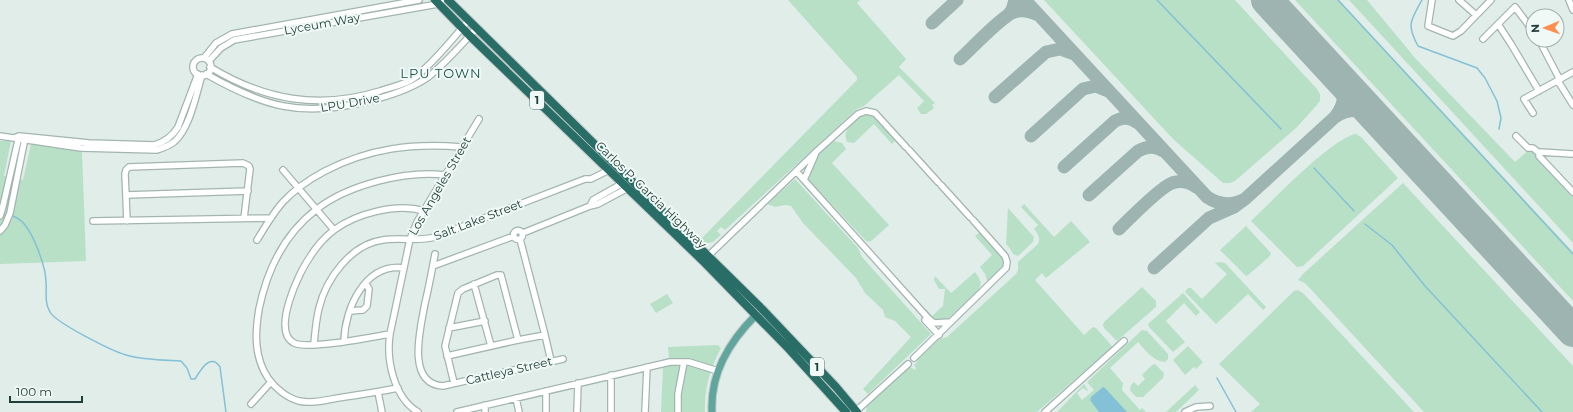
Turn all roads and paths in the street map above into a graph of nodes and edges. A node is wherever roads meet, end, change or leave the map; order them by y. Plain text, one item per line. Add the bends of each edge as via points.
1 (419, 0) edge
2 (448, 0) edge
3 (1432, 0) edge
4 (1459, 0) edge
5 (1491, 0) edge
6 (1569, 0) edge
7 (438, 1) edge
8 (406, 2) junction
9 (408, 9) junction
10 (1573, 10) edge
11 (1476, 16) junction
12 (469, 20) junction
13 (1525, 21) edge
14 (1498, 24) junction
15 (462, 28) junction
16 (476, 28) junction
17 (470, 36) junction
18 (1483, 39) dead end
19 (1543, 48) edge
20 (208, 62) junction
21 (1573, 72) edge
22 (202, 74) junction
23 (1559, 80) junction
24 (1539, 91) junction
25 (1573, 105) edge
26 (1533, 113) dead end
27 (479, 119) dead end
28 (0, 136) edge
29 (1516, 136) dead end
30 (20, 138) junction
31 (462, 147) junction
32 (817, 151) junction
33 (1539, 153) junction
34 (1572, 155) edge
35 (607, 169) junction
36 (283, 170) dead end
37 (796, 171) junction
38 (446, 175) junction
39 (804, 180) junction
40 (9, 182) junction
41 (628, 183) junction
42 (16, 184) junction
43 (299, 188) junction
44 (248, 191) junction
45 (1573, 192) edge
46 (126, 195) junction
47 (317, 209) junction
48 (424, 211) junction
49 (0, 216) edge
50 (244, 218) junction
51 (270, 218) junction
52 (93, 221) dead end
53 (127, 221) junction
54 (334, 230) junction
55 (0, 231) edge
56 (523, 233) junction
57 (514, 236) junction
58 (410, 239) junction
59 (520, 239) junction
60 (257, 240) dead end
61 (869, 252) junction
62 (435, 254) dead end
63 (706, 259) junction
64 (433, 266) junction
65 (404, 268) junction
66 (366, 284) junction
67 (474, 284) junction
68 (350, 311) junction
69 (756, 315) junction
70 (485, 321) junction
71 (950, 322) junction
72 (449, 328) junction
73 (390, 334) junction
74 (545, 334) junction
75 (938, 335) junction
76 (518, 340) junction
77 (344, 341) junction
78 (1124, 341) dead end
79 (314, 344) junction
80 (491, 346) junction
81 (447, 356) junction
82 (914, 358) dead end
83 (563, 359) dead end
84 (551, 361) junction
85 (684, 362) junction
86 (908, 364) dead end
87 (647, 367) junction
88 (718, 371) junction
89 (611, 375) junction
90 (270, 382) junction
91 (454, 383) junction
92 (578, 383) junction
93 (398, 388) junction
94 (546, 391) junction
95 (378, 392) junction
96 (516, 398) junction
97 (251, 404) dead end
98 (485, 405) junction
99 (1210, 406) dead end
100 (382, 412) edge
101 (418, 412) edge
102 (457, 412) edge
103 (485, 412) edge
104 (519, 412) edge
105 (546, 412) edge
106 (577, 412) edge
107 (611, 412) edge
108 (645, 412) edge
109 (678, 412) edge
110 (712, 412) edge
111 (846, 412) edge
112 (856, 412) edge
113 (1046, 412) edge
114 (1185, 412) edge

1 - 8 street, Lyceum Way
2 - 12 highway, Carlos P. Garcia Highway / 1
3 - 11 street via 1428,26 1453,36 1459,34
4 - 11 street
5 - 11 street
6 - 10 street
7 - 9 street, Lyceum Way
7 - 15 highway, Carlos P. Garcia Highway / 1
8 - 9 street
8 - 20 street, Lyceum Way via 232,34 216,43
9 - 20 street, Lyceum Way via 234,40 221,48
12 - 15 street, LPU Drive
12 - 16 highway, Carlos P. Garcia Highway / 1
13 - 14 street via 1514,7
14 - 18 street
14 - 24 street
15 - 17 highway, Carlos P. Garcia Highway / 1
15 - 20 street, LPU Drive via 427,67 411,80 347,99 303,101 268,94 234,81
16 - 17 street, LPU Drive
16 - 41 highway, Carlos P. Garcia Highway / 1
17 - 22 street, LPU Drive via 426,78 388,96 348,106 313,110 282,106 250,97
17 - 35 highway, Carlos P. Garcia Highway / 1
19 - 23 street
20 - 22 street
20 - 22 street via 198,59 194,63 194,70
21 - 23 street
22 - 30 street via 174,134 163,142 154,145
23 - 24 street
23 - 25 street
24 - 26 street via 1524,99
27 - 31 street, Los Angeles Street
28 - 30 street
29 - 33 street via 1528,148 1533,148
30 - 40 street
30 - 42 street
31 - 38 street, Los Angeles Street
31 - 43 street via 423,146 378,151 346,161
32 - 37 street
32 - 39 street
32 - 71 street via 861,112 873,112 1005,256 1006,265 1002,273
33 - 34 street
33 - 45 street
35 - 41 highway, Carlos P. Garcia Highway / 1
35 - 58 street, Salt Lake Street via 434,237
36 - 43 street
37 - 39 street
37 - 63 street
38 - 47 street via 424,175 376,182 348,191
38 - 48 street, Los Angeles Street
39 - 61 street
40 - 42 street
40 - 49 street
41 - 56 street via 593,200 590,206
41 - 63 highway, Carlos P. Garcia Highway / 1
42 - 55 street via 10,213
43 - 47 street
43 - 51 street
44 - 46 street
44 - 46 street via 250,169 247,164 140,166 129,167 126,170
44 - 50 street
46 - 53 street
47 - 54 street
47 - 90 street via 285,242 266,281 257,321 256,342 258,360
48 - 54 street via 398,208 370,213
48 - 58 street, Los Angeles Street
50 - 51 street
50 - 53 street
51 - 60 street
52 - 53 street
54 - 79 street via 301,270 294,285 285,322 290,340 303,345
56 - 57 street via 518,230
56 - 59 street
57 - 59 street
57 - 64 street
58 - 65 street, Los Angeles Street
58 - 79 street, Salt Lake Street via 373,242 355,252 345,262 326,289 319,307
59 - 74 street
61 - 71 street via 931,321
61 - 75 street via 869,257
62 - 64 street, Cattleya Street
63 - 69 highway, Carlos P. Garcia Highway / 1
63 - 112 highway, Carlos P. Garcia Highway / 1 via 795,343
64 - 91 street, Cattleya Street via 418,339 418,355 422,371 428,381 436,385
65 - 66 street via 395,267 379,272
65 - 73 street, Los Angeles Street
66 - 68 street via 355,298
66 - 68 street via 369,289 367,306 363,310
67 - 70 street
67 - 72 street via 458,293
67 - 76 street via 501,275
68 - 77 street via 344,328
69 - 88 main road via 733,340
69 - 111 highway, Carlos P. Garcia Highway / 1
70 - 72 street
70 - 80 street
71 - 75 street
72 - 81 street via 445,346
73 - 77 street
73 - 93 street, Los Angeles Street via 391,362
74 - 76 street
74 - 84 street
75 - 82 street
76 - 80 street
77 - 79 street
78 - 113 street
80 - 81 street
81 - 91 street
83 - 84 street, Cattleya Street
84 - 91 street, Cattleya Street
85 - 87 street
85 - 88 street
85 - 109 street via 678,394
86 - 112 street
87 - 89 street
87 - 108 street
88 - 110 main road
89 - 92 street
89 - 107 street
90 - 95 street via 287,396 300,401 318,402
90 - 97 street
92 - 94 street
92 - 106 street
93 - 95 street
93 - 101 street, Los Angeles Street via 407,403
94 - 96 street
94 - 105 street
95 - 100 street
96 - 98 street
96 - 104 street
98 - 102 street
98 - 103 street
99 - 114 street via 1196,407

